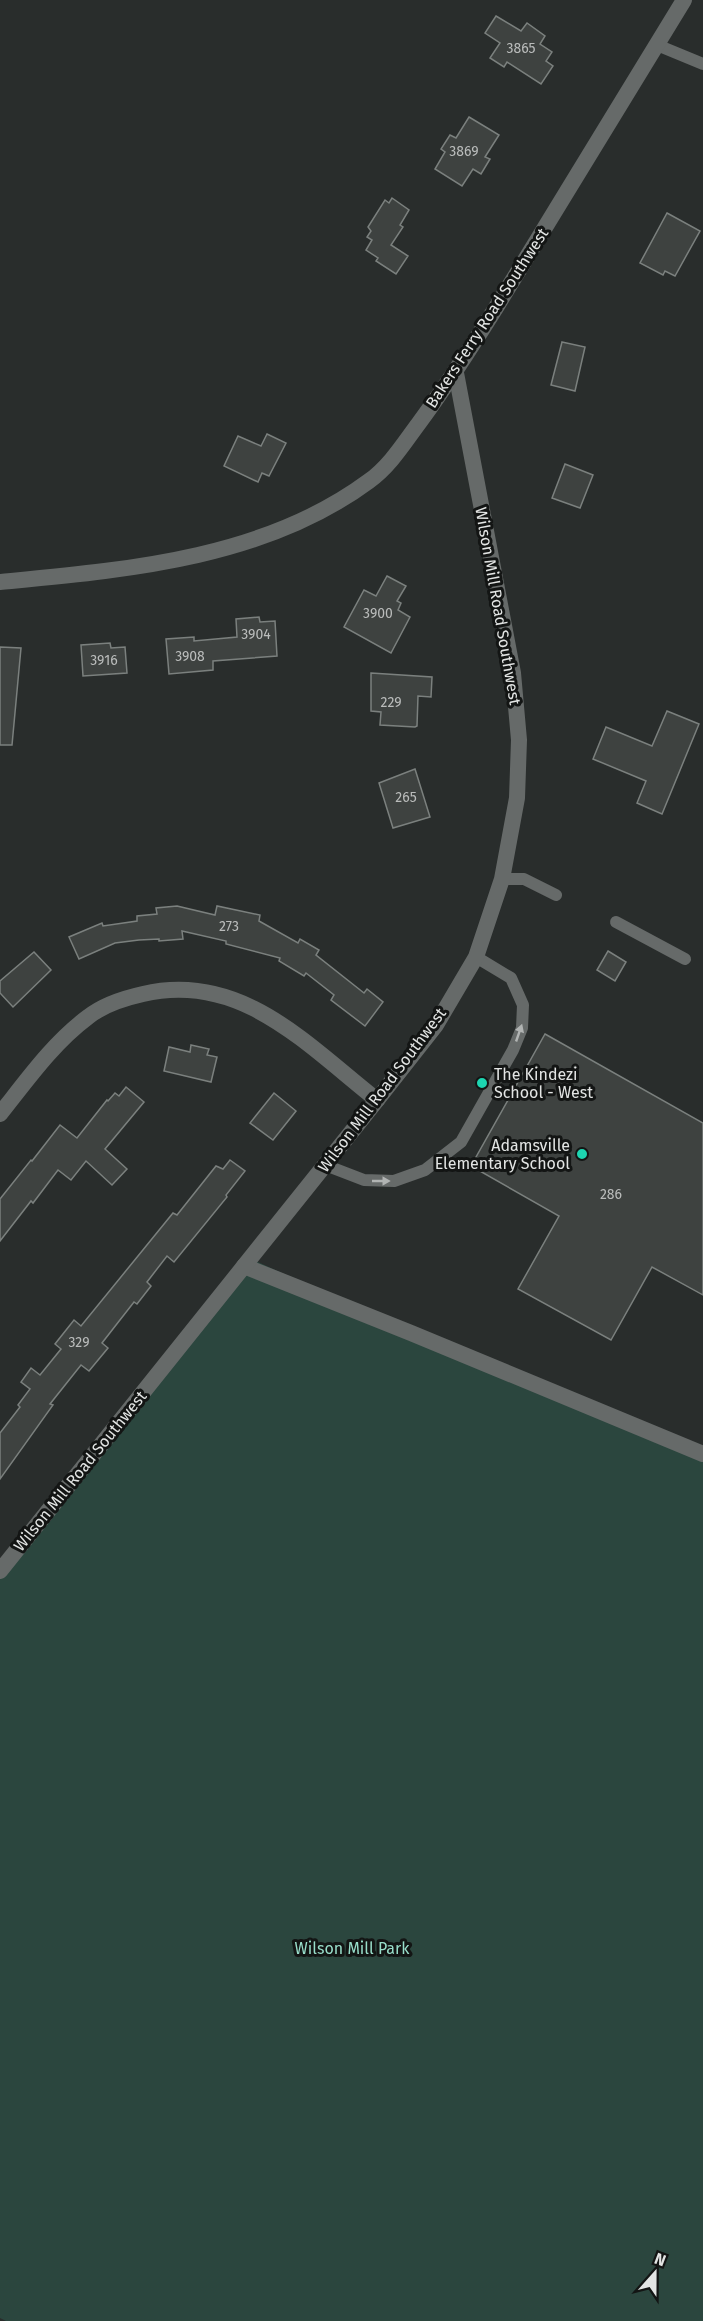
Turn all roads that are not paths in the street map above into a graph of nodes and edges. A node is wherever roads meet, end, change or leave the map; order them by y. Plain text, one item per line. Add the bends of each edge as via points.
1 (684, 0) edge
2 (657, 45) junction
3 (703, 64) edge
4 (456, 373) junction
5 (0, 582) edge
6 (502, 879) junction
7 (556, 895) dead end
8 (616, 922) dead end
9 (476, 957) junction
10 (685, 959) dead end
11 (377, 1100) junction
12 (0, 1114) edge
13 (325, 1165) junction
14 (244, 1266) junction
15 (703, 1454) edge
16 (0, 1571) edge

1 - 2 street, Bakers Ferry Road Southwest
2 - 3 lane
2 - 4 street, Bakers Ferry Road Southwest
4 - 5 street, Bakers Ferry Road Southwest via 395,456 371,480 343,499 273,533 219,550 115,571
4 - 6 street, Wilson Mill Road Southwest via 513,674 519,740 517,798
6 - 7 lane via 524,879
6 - 9 street, Wilson Mill Road Southwest
8 - 10 lane
9 - 11 street, Wilson Mill Road Southwest via 436,1025
13 -> 9 lane via 364,1180 394,1181 425,1170 462,1143 522,1028 523,1005 511,978
11 - 12 street via 272,1017 226,996 193,989 159,990 125,998 90,1015 52,1050
11 - 13 street, Wilson Mill Road Southwest
13 - 14 street, Wilson Mill Road Southwest
14 - 15 street
14 - 16 street, Wilson Mill Road Southwest

